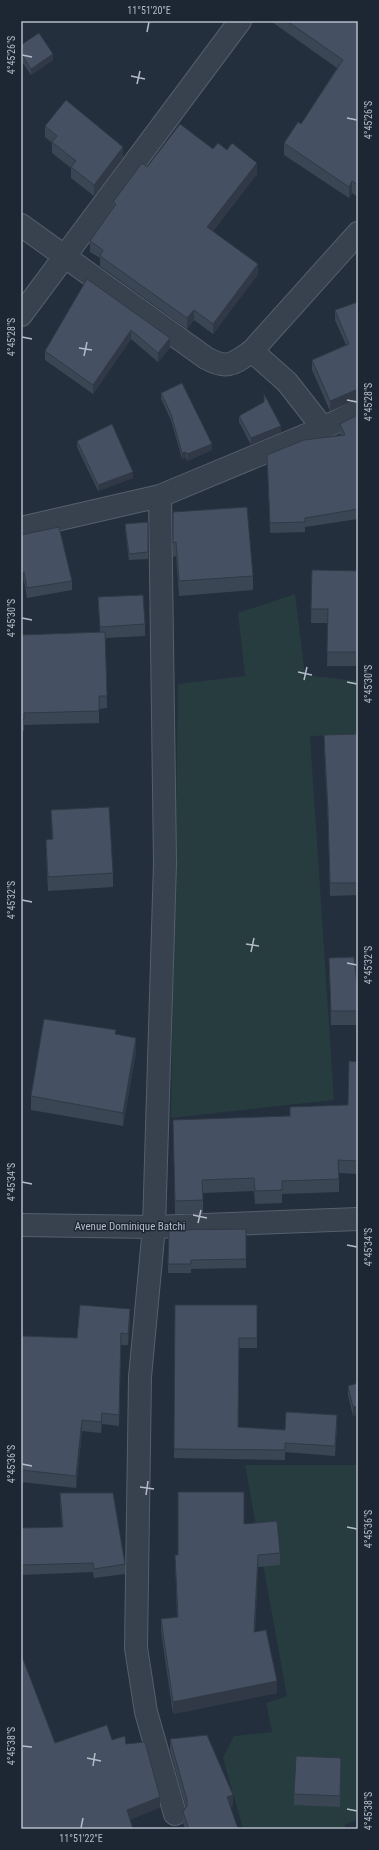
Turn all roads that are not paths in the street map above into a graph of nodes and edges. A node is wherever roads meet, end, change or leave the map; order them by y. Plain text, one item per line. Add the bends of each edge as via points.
1 (240, 21) edge
2 (21, 225) edge
3 (358, 233) edge
4 (64, 256) junction
5 (21, 315) edge
6 (252, 351) junction
7 (358, 411) edge
8 (323, 428) junction
9 (160, 496) junction
10 (21, 528) edge
11 (358, 1219) edge
12 (21, 1226) edge
13 (154, 1227) junction
14 (175, 1814) dead end

1 - 4 street
2 - 4 street
3 - 6 street
4 - 5 street
4 - 6 street via 219,365 232,365
6 - 8 street via 287,382
7 - 8 street
8 - 9 street
9 - 10 street
9 - 13 street via 165,863
11 - 13 street, Avenue Dominique Batchi
12 - 13 street, Avenue Dominique Batchi
13 - 14 street via 140,1377 136,1648 146,1712

